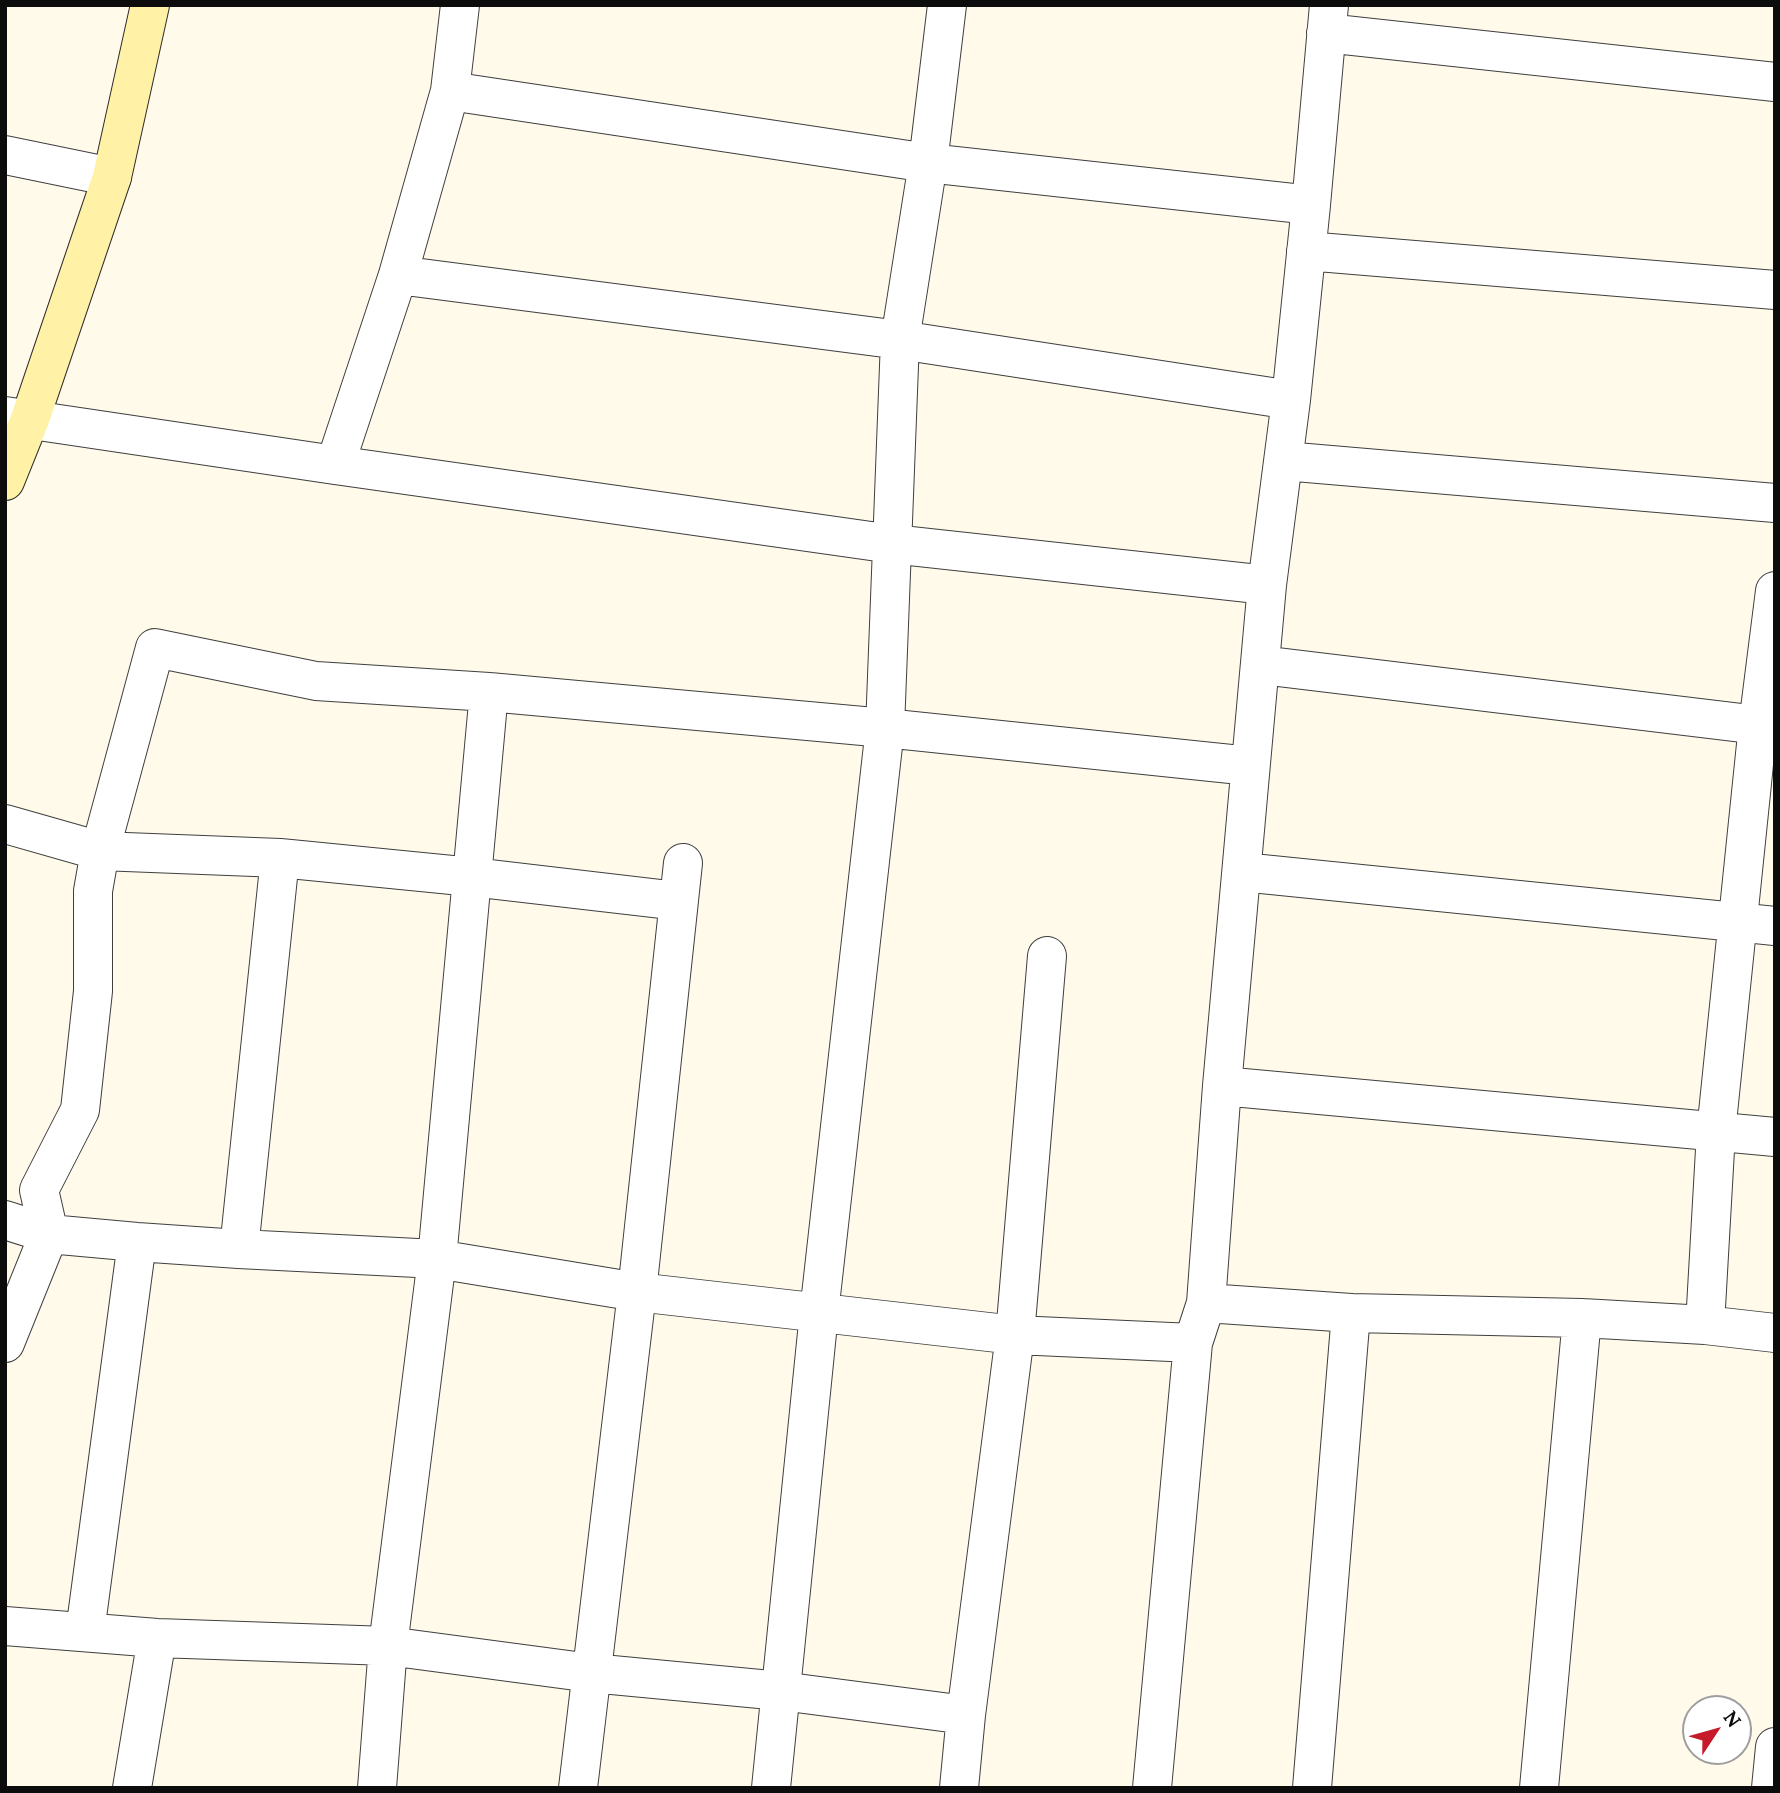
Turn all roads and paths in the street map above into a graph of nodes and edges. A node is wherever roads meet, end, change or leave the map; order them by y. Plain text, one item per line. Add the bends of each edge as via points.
1 (150, 5) edge
2 (460, 5) edge
3 (947, 5) edge
4 (1327, 19) edge
5 (1775, 82) edge
6 (450, 90) junction
7 (5, 155) edge
8 (928, 163) junction
9 (112, 177) junction
10 (1311, 205) junction
11 (1306, 251) junction
12 (398, 275) junction
13 (1775, 290) edge
14 (900, 340) junction
15 (1291, 400) junction
16 (18, 418) edge
17 (1284, 461) junction
18 (335, 465) junction
19 (5, 481) edge
20 (1775, 503) edge
21 (892, 544) junction
22 (1267, 585) junction
23 (1775, 591) edge
24 (1261, 666) junction
25 (489, 692) junction
26 (1766, 727) edge
27 (885, 728) junction
28 (1251, 765) junction
29 (5, 824) edge
30 (100, 851) junction
31 (281, 858) junction
32 (683, 863) dead end
33 (1242, 872) junction
34 (472, 877) junction
35 (678, 901) junction
36 (1737, 922) junction
37 (1775, 926) edge
38 (1047, 956) dead end
39 (1222, 1086) junction
40 (1716, 1132) junction
41 (1775, 1138) edge
42 (5, 1220) edge
43 (49, 1234) junction
44 (137, 1242) junction
45 (239, 1250) junction
46 (436, 1259) junction
47 (637, 1292) junction
48 (1206, 1303) junction
49 (819, 1313) junction
50 (1351, 1313) junction
51 (1582, 1318) junction
52 (1704, 1325) junction
53 (1775, 1333) edge
54 (1015, 1335) junction
55 (5, 1343) edge
56 (1193, 1343) junction
57 (5, 1626) edge
58 (85, 1632) junction
59 (157, 1638) junction
60 (388, 1646) junction
61 (591, 1673) junction
62 (781, 1691) junction
63 (966, 1715) junction
64 (1775, 1747) edge
65 (132, 1788) edge
66 (377, 1788) edge
67 (578, 1788) edge
68 (771, 1788) edge
69 (959, 1788) edge
70 (1152, 1788) edge
71 (1312, 1788) edge
72 (1539, 1788) edge
73 (1771, 1788) edge

1 - 9 street
2 - 6 street
3 - 8 street
4 - 5 street
4 - 10 street
6 - 8 street
6 - 12 street
7 - 9 street
8 - 10 street
8 - 14 street
9 - 16 street
10 - 11 street
11 - 13 street
11 - 15 street
12 - 14 street
12 - 18 street
14 - 15 street
14 - 21 street
15 - 17 street
16 - 18 street
16 - 19 street
17 - 20 street
17 - 22 street
18 - 21 street
21 - 22 street
21 - 27 street
22 - 24 street
23 - 26 street
24 - 26 street
24 - 28 street
25 - 27 street
25 - 30 street via 316,681 155,649
25 - 34 street
26 - 36 street
27 - 28 street
27 - 49 street
28 - 33 street
29 - 30 street
30 - 31 street
30 - 43 street via 93,891 93,991 80,1110 40,1190
31 - 34 street
31 - 45 street
32 - 35 street
33 - 36 street
33 - 39 street
34 - 35 street
34 - 46 street
35 - 47 street
36 - 37 street
36 - 40 street
38 - 54 street
39 - 40 street
39 - 48 street
40 - 41 street
40 - 52 street
42 - 43 street
43 - 44 street
43 - 55 street
44 - 45 street
44 - 58 street
45 - 46 street
46 - 47 street
46 - 60 street
47 - 49 street
47 - 61 street
48 - 50 street
48 - 56 street
49 - 54 street
49 - 62 street
50 - 51 street
50 - 71 street
51 - 52 street
51 - 72 street
52 - 53 street
54 - 56 street
54 - 63 street
56 - 70 street
57 - 58 street
58 - 59 street
59 - 60 street
59 - 65 street
60 - 61 street
60 - 66 street
61 - 62 street
61 - 67 street
62 - 63 street
62 - 68 street
63 - 69 street
64 - 73 street

